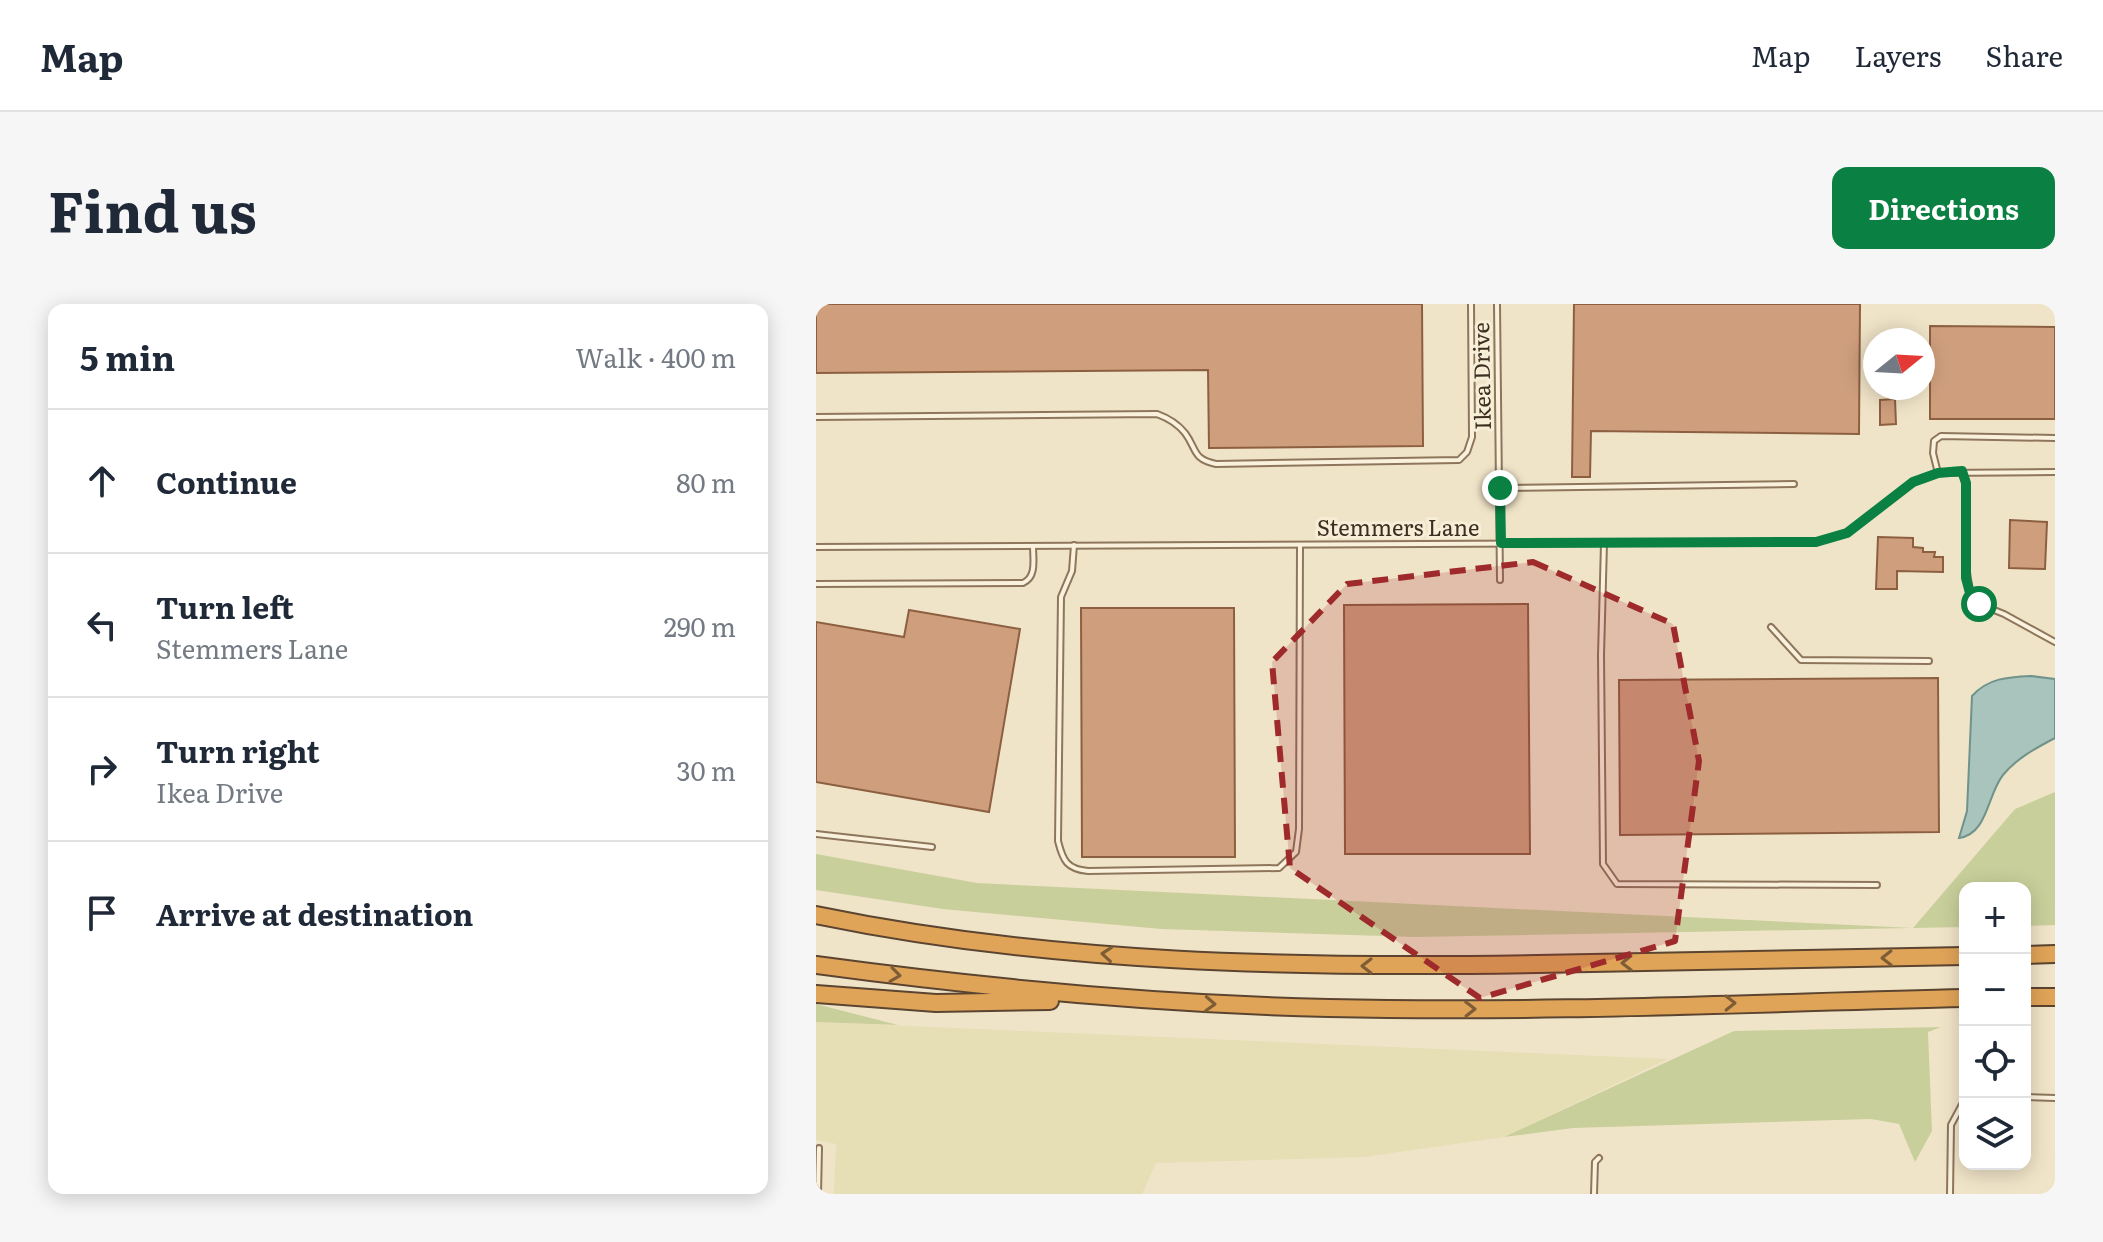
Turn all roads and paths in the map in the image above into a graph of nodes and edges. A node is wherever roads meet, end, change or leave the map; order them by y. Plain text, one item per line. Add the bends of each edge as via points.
1 (1471, 304) edge
2 (1497, 304) edge
3 (816, 417) edge
4 (2055, 438) edge
5 (1962, 471) junction
6 (2055, 472) edge
7 (1938, 473) junction
8 (1794, 484) dead end
9 (1500, 488) junction
10 (1501, 543) junction
11 (1604, 543) junction
12 (1074, 545) junction
13 (1300, 545) junction
14 (1033, 546) junction
15 (816, 547) edge
16 (1500, 580) dead end
17 (816, 584) edge
18 (1771, 627) dead end
19 (2055, 642) edge
20 (1929, 661) dead end
21 (816, 834) edge
22 (932, 847) dead end
23 (1877, 885) dead end
24 (816, 915) edge
25 (2055, 954) edge
26 (2031, 955) edge
27 (1959, 956) edge
28 (816, 965) edge
29 (816, 994) edge
30 (2031, 997) edge
31 (2055, 997) edge
32 (1959, 998) edge
33 (1142, 1000) junction
34 (2031, 1097) edge
35 (2055, 1098) edge
36 (1959, 1110) edge
37 (819, 1148) dead end
38 (1599, 1158) dead end
39 (818, 1194) edge
40 (1594, 1194) edge
41 (1950, 1194) edge

1 - 3 lane via 1472,437 1459,460 1216,464 1194,453 1185,433 1157,414
2 - 9 lane, Ikea Drive
4 - 7 lane via 1941,436 1934,441 1933,453
5 - 6 lane, Stemmers Lane
5 - 7 lane, Stemmers Lane
5 - 19 lane via 1970,593 1979,604
7 - 11 lane, Stemmers Lane via 1913,482 1847,533 1816,542
8 - 9 lane
9 - 10 lane, Ikea Drive
10 - 11 lane, Stemmers Lane
10 - 13 lane, Stemmers Lane
10 - 16 lane, Ikea Drive
11 - 23 lane via 1603,864 1617,884
12 - 13 lane, Stemmers Lane
12 - 13 lane via 1072,571 1061,597 1058,841 1069,867 1088,871 1279,868 1296,852
12 - 14 lane, Stemmers Lane
14 - 15 lane, Stemmers Lane
14 - 17 lane via 1032,574 1023,583
18 - 20 lane via 1801,660
21 - 22 lane
27 -> 24 highway via 1270,964 979,943
25 - 26 highway
28 -> 33 highway
29 - 33 highway via 936,1003
30 - 31 highway
33 -> 32 highway via 1426,1009
34 - 35 lane
36 - 41 lane via 1951,1125
37 - 39 lane
38 - 40 lane

